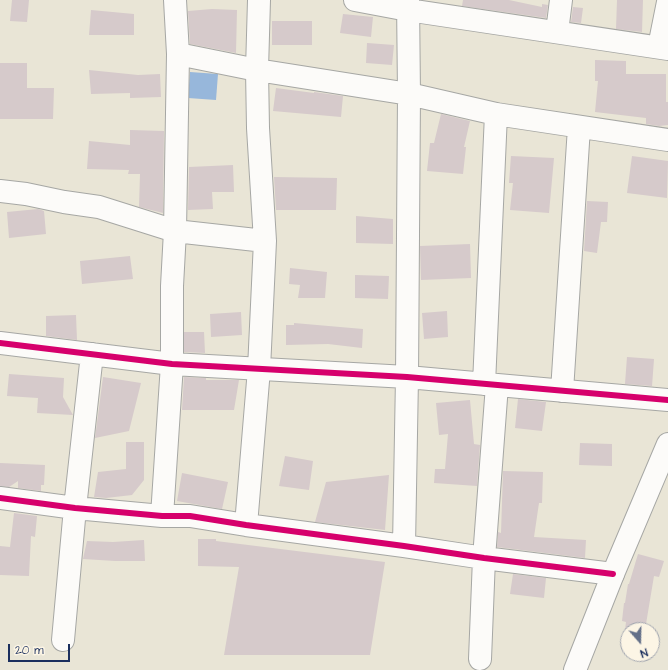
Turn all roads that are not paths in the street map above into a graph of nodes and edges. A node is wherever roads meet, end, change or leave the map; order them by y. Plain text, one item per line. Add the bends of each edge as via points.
1 (175, 0) edge
2 (259, 0) edge
3 (355, 0) edge
4 (561, 0) edge
5 (668, 2) edge
6 (408, 5) edge
7 (557, 32) junction
8 (663, 48) edge
9 (178, 54) junction
10 (257, 70) junction
11 (409, 94) junction
12 (496, 114) junction
13 (578, 127) junction
14 (668, 140) edge
15 (0, 191) edge
16 (175, 231) junction
17 (265, 241) junction
18 (0, 343) edge
19 (92, 354) junction
20 (172, 364) junction
21 (259, 369) junction
22 (407, 377) junction
23 (490, 385) junction
24 (562, 391) junction
25 (668, 400) edge
26 (668, 444) edge
27 (0, 498) edge
28 (75, 508) junction
29 (162, 516) junction
30 (246, 525) junction
31 (404, 546) junction
32 (484, 558) junction
33 (613, 574) junction
34 (63, 640) dead end
35 (480, 659) dead end
36 (574, 670) edge

1 - 9 street
2 - 10 street
3 - 6 street
4 - 7 street
5 - 8 street
6 - 7 street
6 - 11 street
7 - 8 street
9 - 10 street
9 - 16 street
10 - 11 street
10 - 17 street
11 - 12 street
11 - 22 street
12 - 13 street
12 - 23 street
13 - 14 street
13 - 24 street
15 - 16 street via 99,207
16 - 17 street
16 - 20 street
17 - 21 street
18 - 19 street
19 - 20 street
19 - 28 street
20 - 21 street
20 - 29 street
21 - 22 street
21 - 30 street
22 - 23 street
22 - 31 street
23 - 24 street
23 - 32 street
24 - 25 street
26 - 33 street
27 - 28 street
28 - 29 street
28 - 34 street
29 - 30 street via 190,516
30 - 31 street
31 - 32 street
32 - 33 street
32 - 35 street
33 - 36 street

